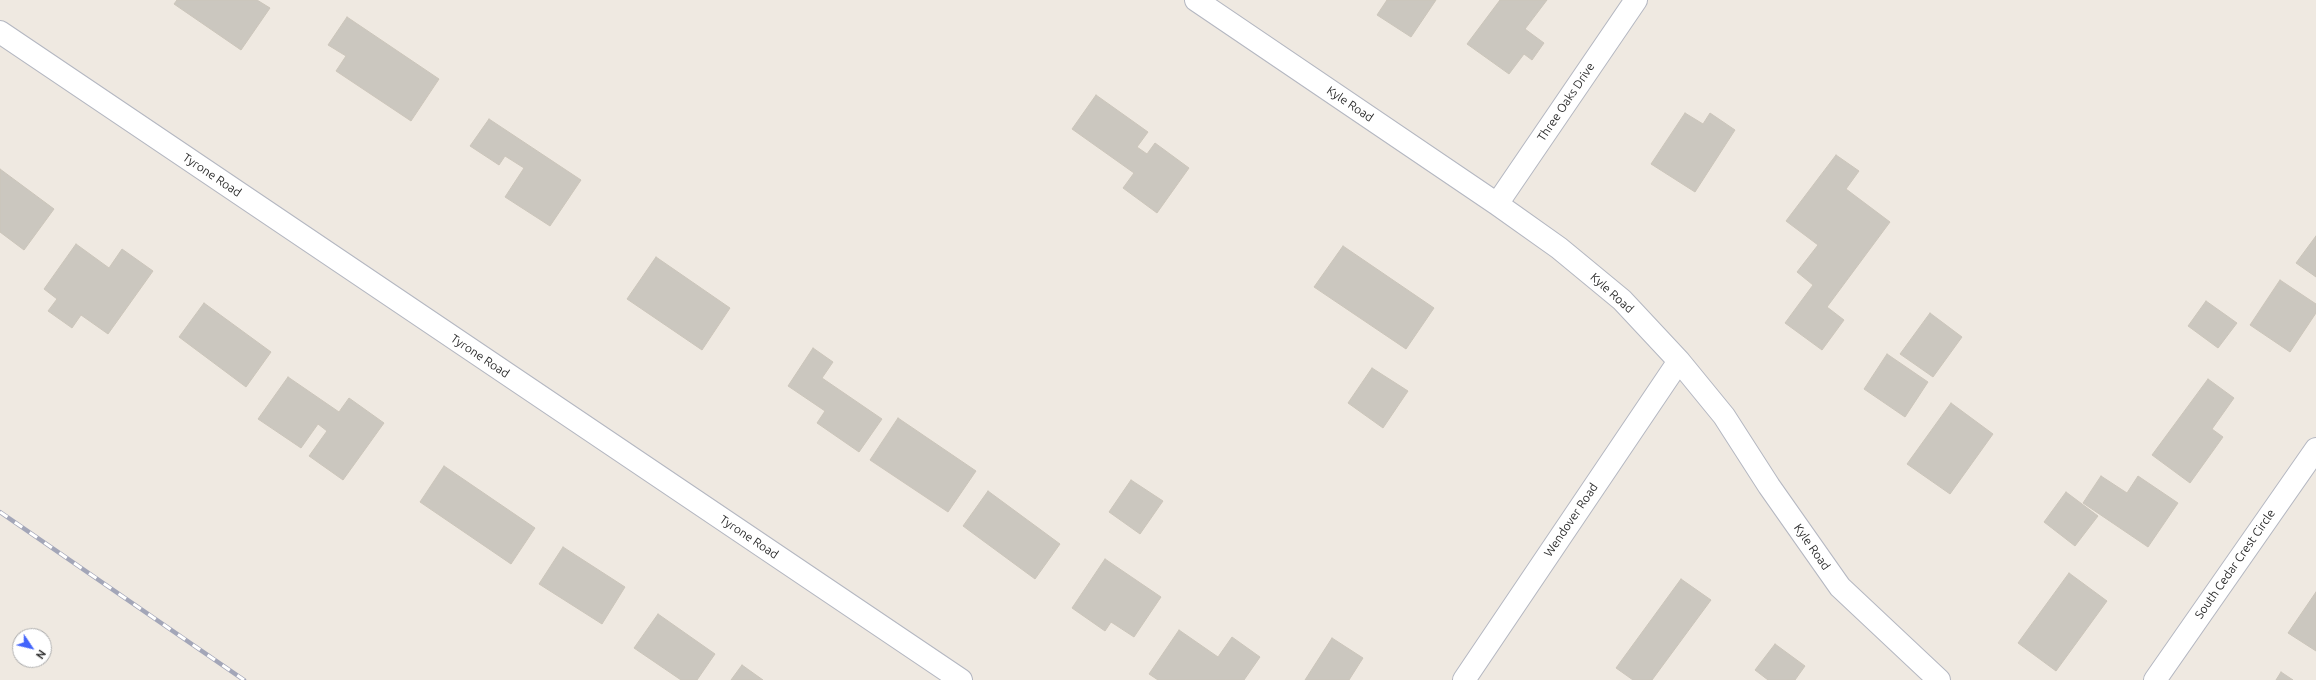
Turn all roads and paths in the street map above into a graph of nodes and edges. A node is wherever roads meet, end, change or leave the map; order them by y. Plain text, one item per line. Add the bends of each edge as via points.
1 (1196, 0) edge
2 (1636, 0) edge
3 (0, 32) edge
4 (1497, 204) junction
5 (1679, 361) junction
6 (2316, 449) edge
7 (961, 680) edge
8 (1464, 680) edge
9 (1939, 680) edge
10 (2155, 680) edge

1 - 4 street, Kyle Road
2 - 4 street, Three Oaks Drive
3 - 7 street, Tyrone Road
4 - 5 street, Kyle Road via 1559,248 1622,300
5 - 8 street, Wendover Road
5 - 9 street, Kyle Road via 1724,416 1769,486 1840,587
6 - 10 street, South Cedar Crest Circle

